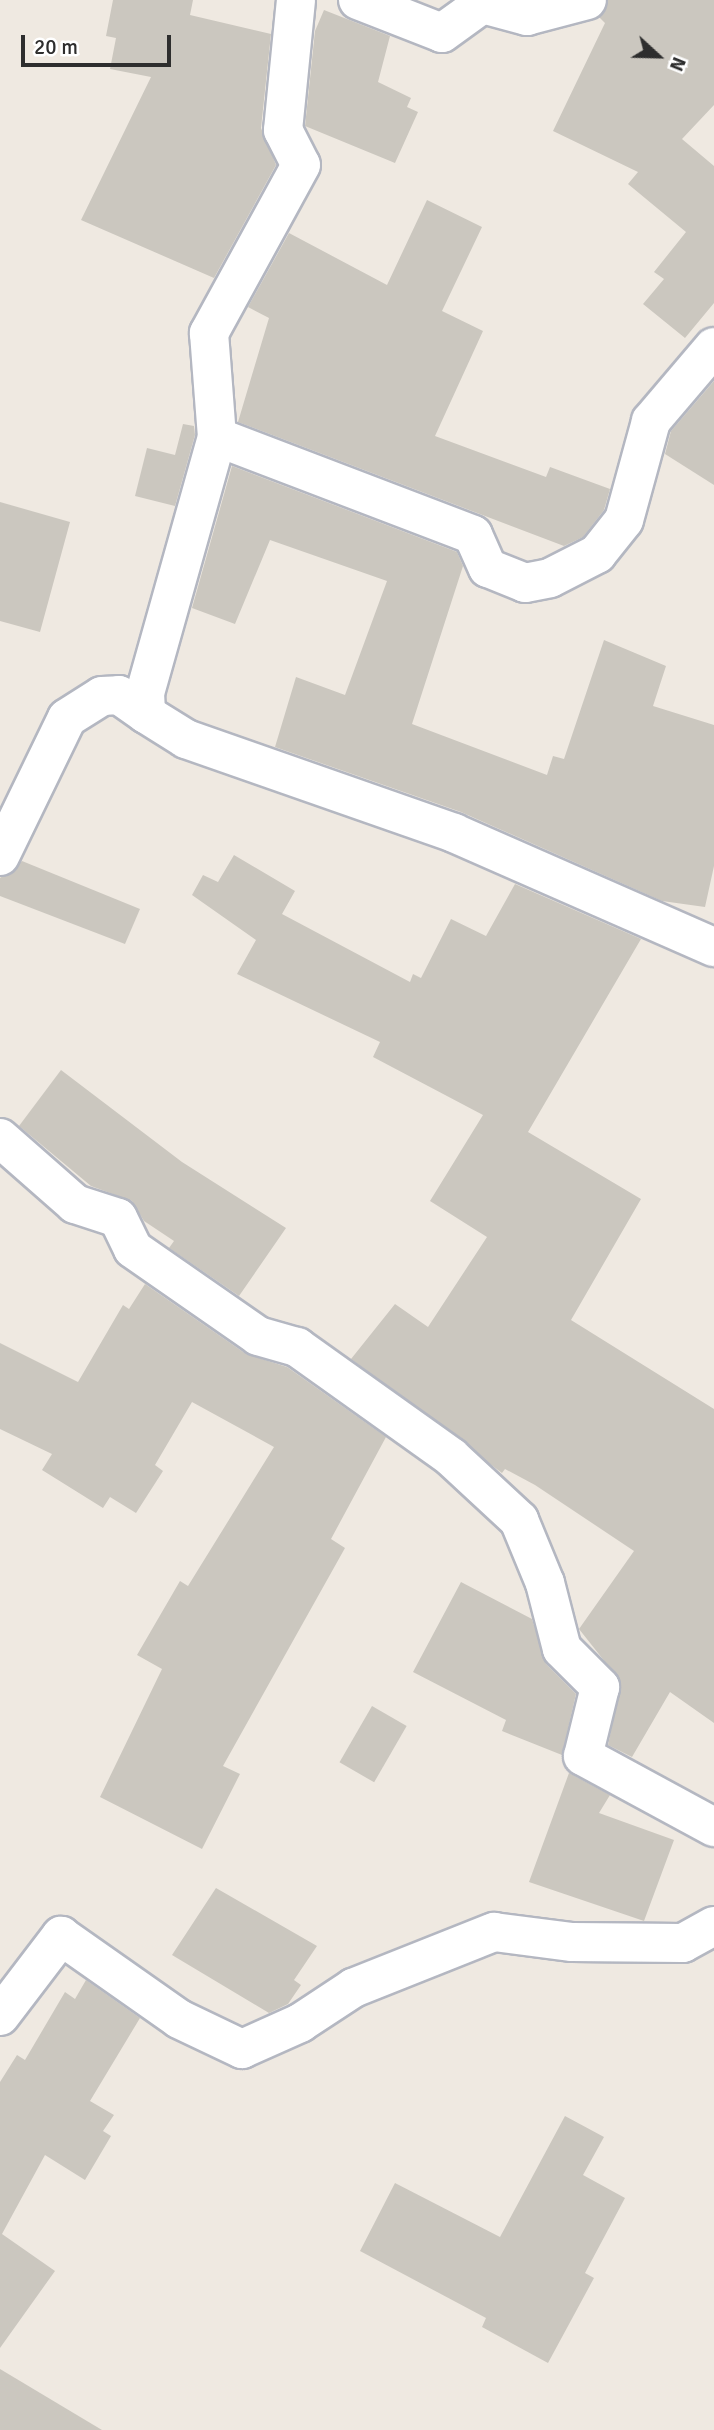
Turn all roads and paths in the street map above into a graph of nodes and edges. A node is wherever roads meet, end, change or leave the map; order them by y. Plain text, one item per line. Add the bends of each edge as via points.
1 (296, 0) edge
2 (358, 0) edge
3 (587, 0) edge
4 (714, 347) edge
5 (217, 437) junction
6 (146, 714) junction
7 (0, 856) edge
8 (714, 947) edge
9 (0, 1138) edge
10 (714, 1827) edge
11 (714, 1926) edge
12 (0, 2015) edge

1 - 5 street via 282,130 301,165 209,334
2 - 3 street via 442,33 482,4 527,16
4 - 5 street via 651,421 624,520 597,554 550,578 525,583 488,568 472,536
5 - 6 street via 145,693
6 - 7 street via 119,695 102,696 67,718
6 - 8 street via 186,739 454,833
9 - 10 street via 75,1204 118,1218 133,1249 258,1336 297,1347 451,1457 519,1520 545,1583 562,1649 600,1687 583,1756
11 - 12 street via 683,1943 572,1942 494,1933 353,1988 300,2023 242,2049 179,2018 61,1936

